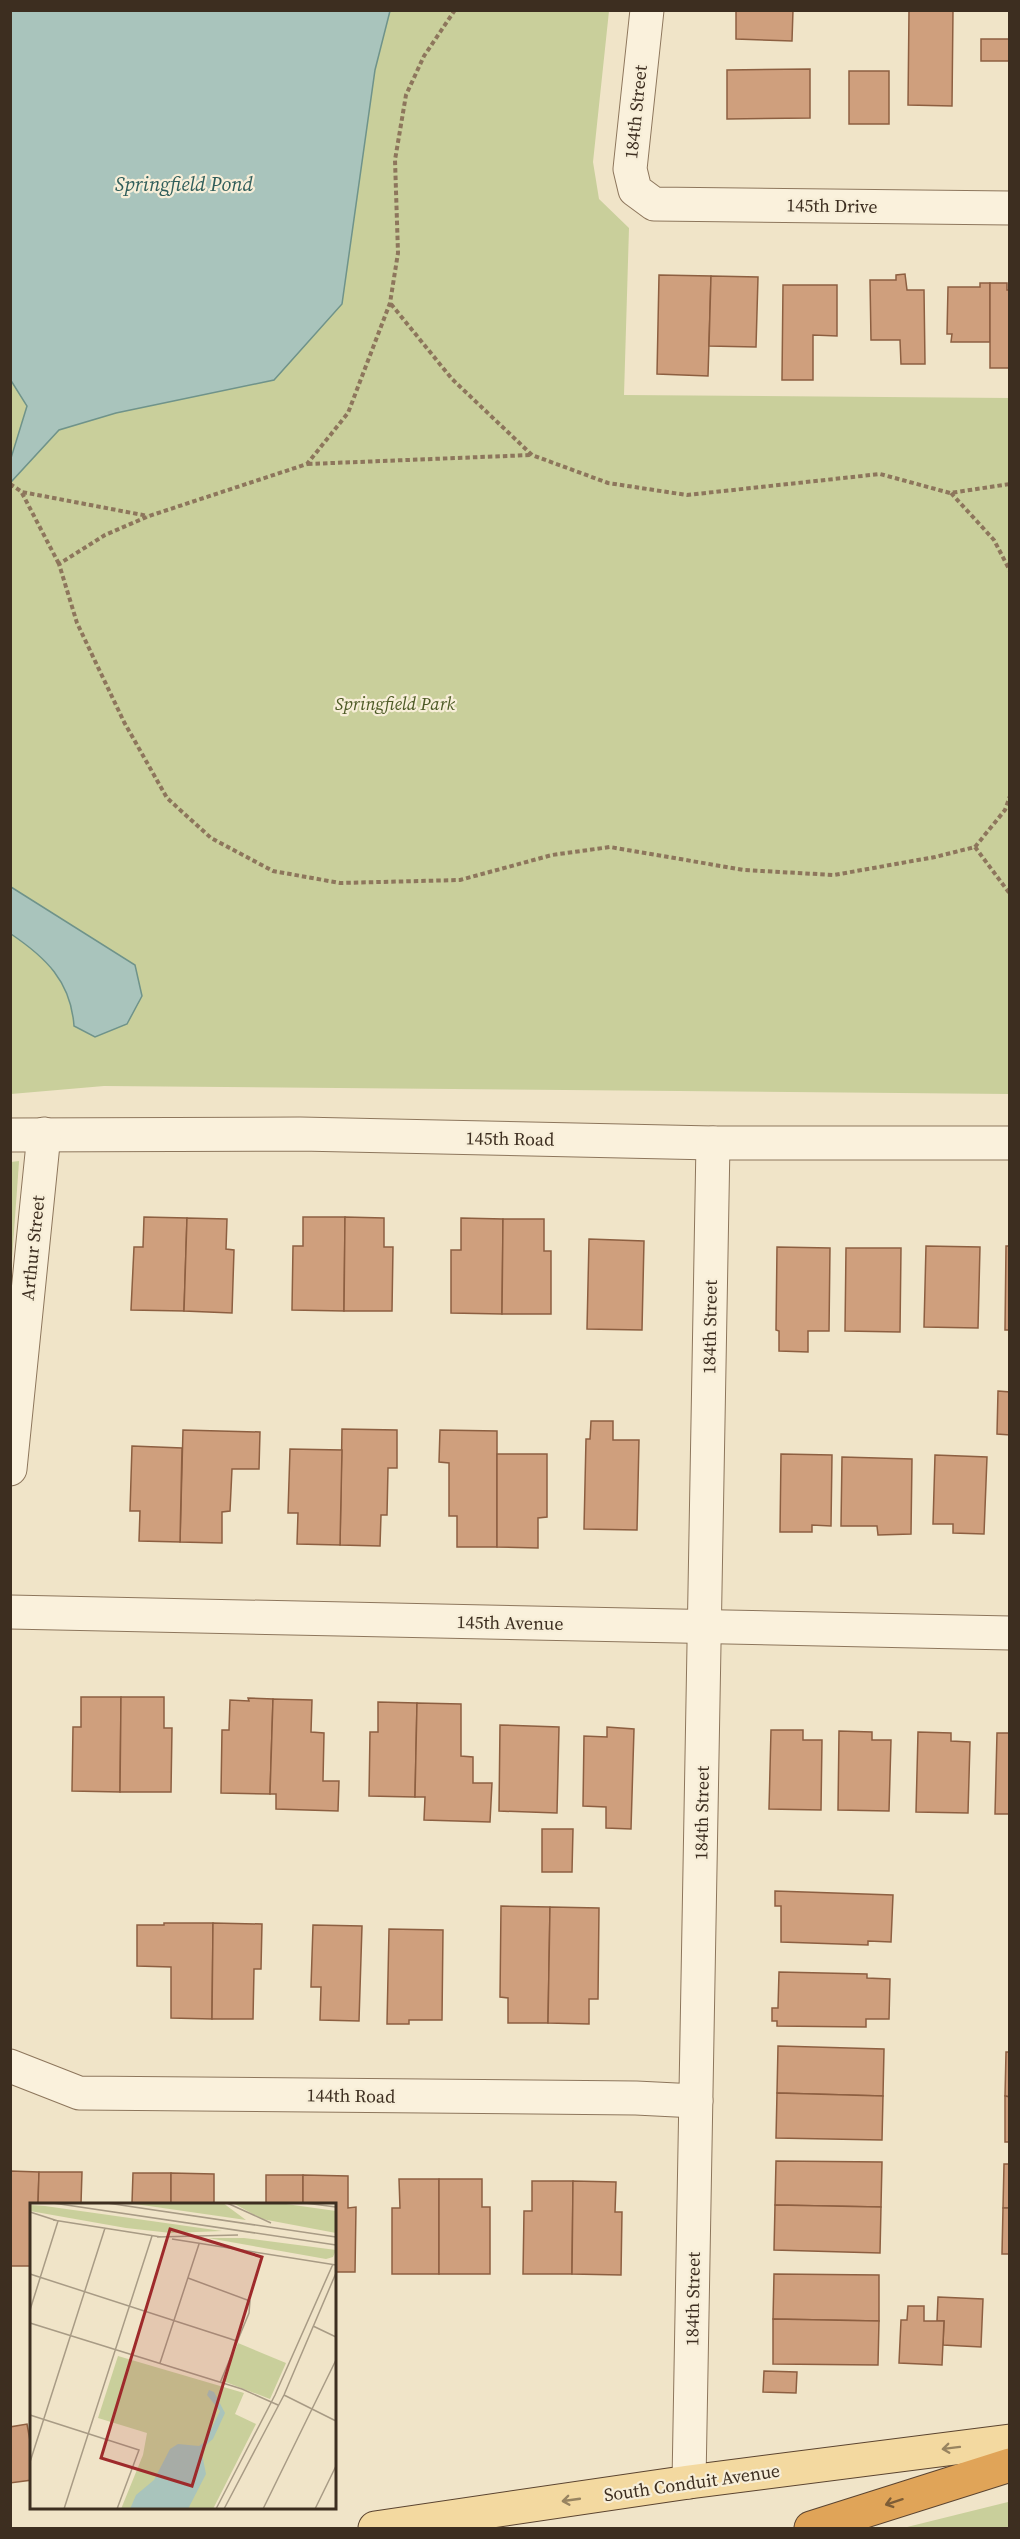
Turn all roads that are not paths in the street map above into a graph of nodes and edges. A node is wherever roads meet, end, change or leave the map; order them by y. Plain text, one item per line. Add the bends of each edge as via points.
1 (647, 10) edge
2 (654, 204) joint
3 (1010, 208) edge
4 (44, 1134) junction
5 (10, 1135) edge
6 (713, 1143) junction
7 (1010, 1143) edge
8 (10, 1469) edge
9 (10, 1612) edge
10 (705, 1628) junction
11 (1010, 1633) edge
12 (10, 2066) edge
13 (696, 2101) junction
14 (1010, 2441) edge
15 (1010, 2465) edge
16 (689, 2482) junction
17 (375, 2529) edge
18 (811, 2529) edge

1 - 2 street, 184th Street via 630,169 635,190
2 - 3 street, 145th Drive
4 - 5 street, 145th Road
4 - 6 street, 145th Road via 300,1134
4 - 8 street, Arthur Street
6 - 7 street, 145th Road
6 - 10 street, 184th Street
9 - 10 street, 145th Avenue
10 - 11 street, 145th Avenue
10 - 13 street, 184th Street
12 - 13 street, 144th Road via 79,2093
13 - 16 street, 184th Street
14 -> 16 main road, South Conduit Avenue
15 -> 18 highway
16 -> 17 main road, South Conduit Avenue

